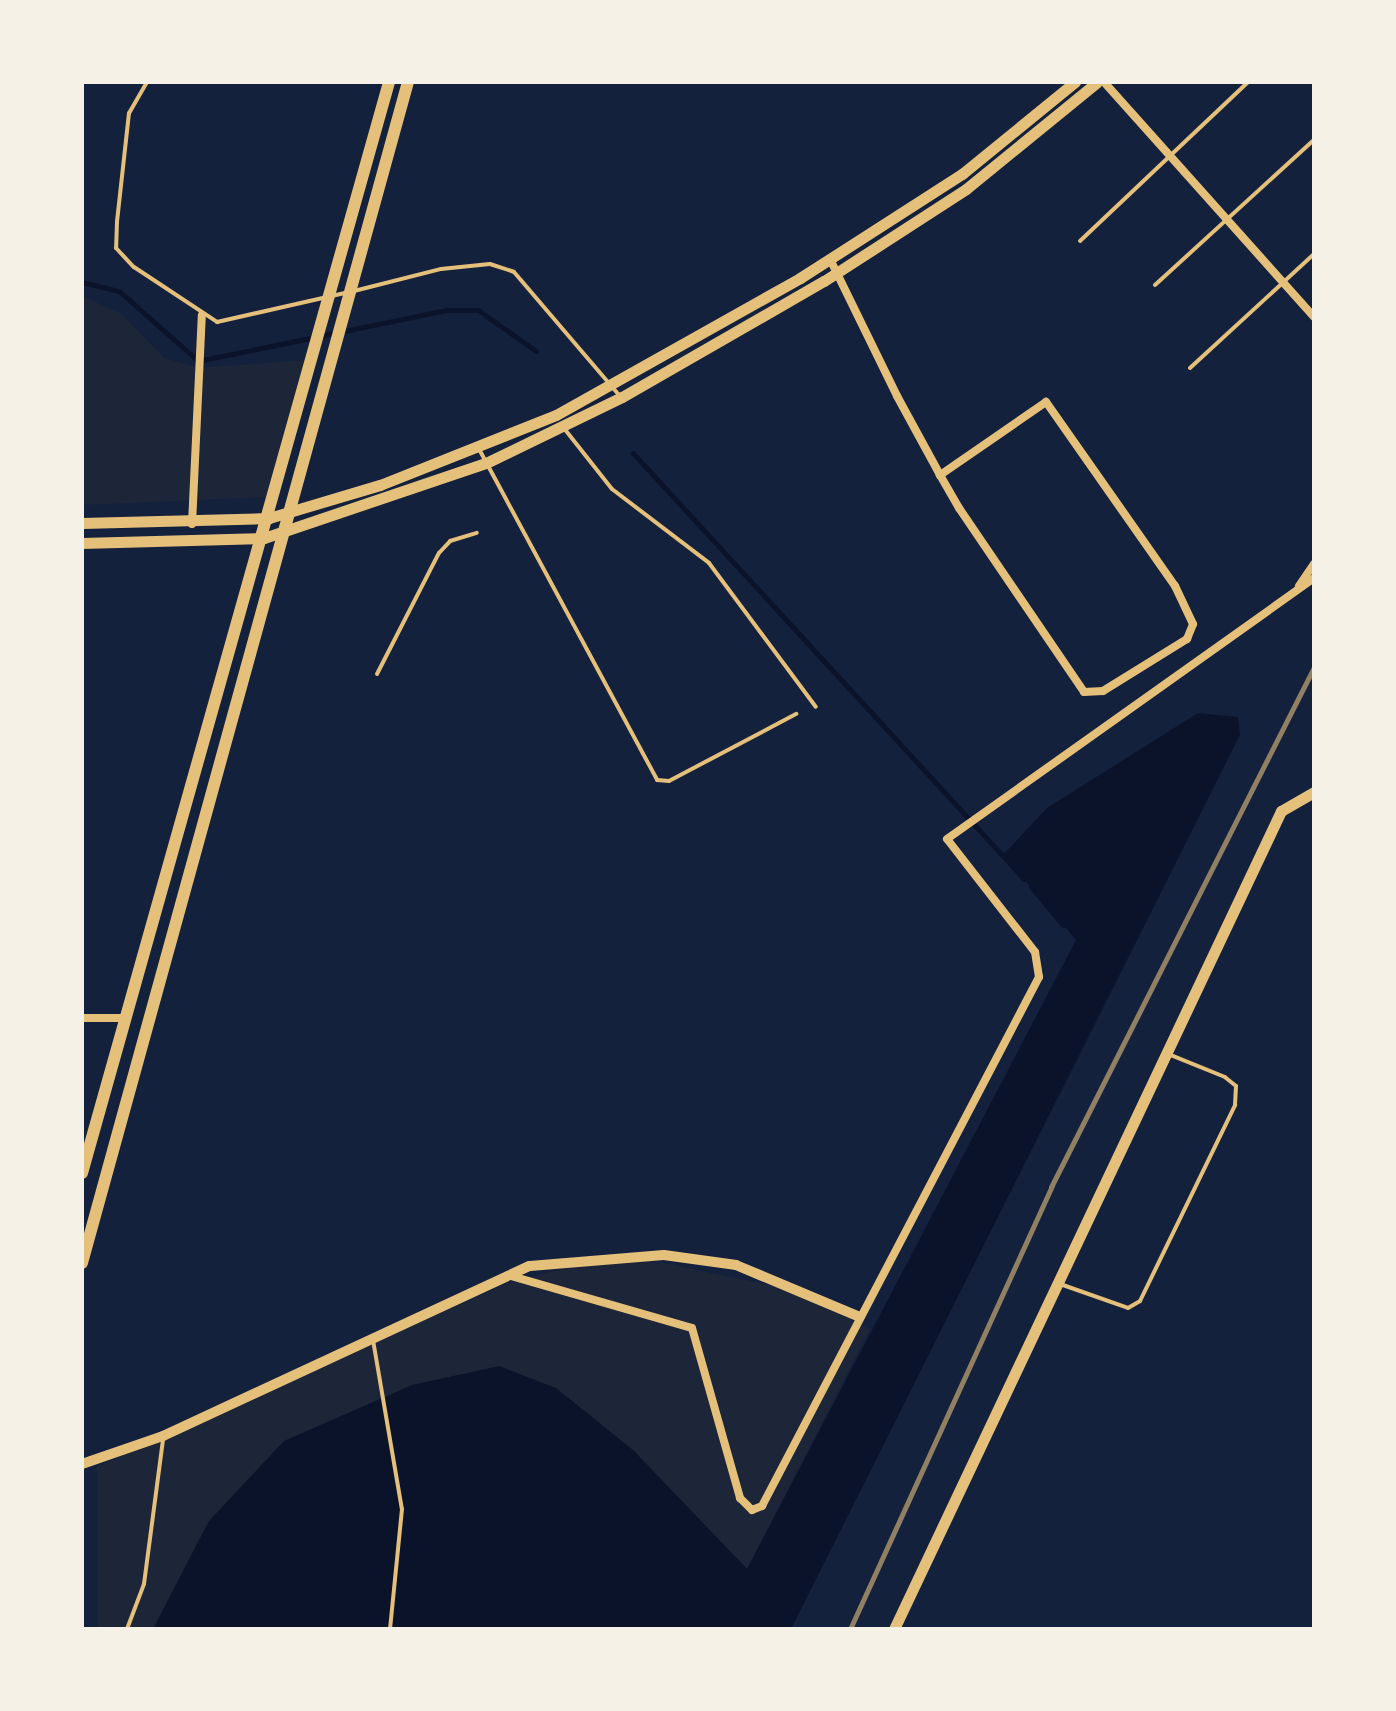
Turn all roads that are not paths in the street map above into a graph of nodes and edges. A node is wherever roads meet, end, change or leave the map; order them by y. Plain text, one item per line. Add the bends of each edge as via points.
1 (147, 82) edge
2 (389, 82) edge
3 (408, 82) edge
4 (1075, 82) edge
5 (1097, 82) edge
6 (1104, 82) edge
7 (1248, 82) edge
8 (1314, 140) edge
9 (1169, 155) junction
10 (1227, 219) junction
11 (1080, 241) dead end
12 (1314, 254) edge
13 (830, 259) junction
14 (837, 274) junction
15 (1283, 282) junction
16 (1155, 285) dead end
17 (202, 315) junction
18 (1314, 317) edge
19 (1190, 368) dead end
20 (611, 387) junction
21 (622, 397) junction
22 (556, 415) junction
23 (563, 427) junction
24 (479, 449) junction
25 (486, 463) junction
26 (940, 475) junction
27 (285, 515) junction
28 (269, 518) junction
29 (82, 523) edge
30 (192, 524) junction
31 (477, 533) dead end
32 (280, 534) junction
33 (264, 538) junction
34 (82, 543) edge
35 (1314, 564) edge
36 (1314, 578) edge
37 (1297, 590) junction
38 (377, 674) dead end
39 (816, 707) dead end
40 (796, 714) dead end
41 (1314, 792) edge
42 (82, 1018) edge
43 (123, 1018) junction
44 (1165, 1053) junction
45 (82, 1173) edge
46 (82, 1263) edge
47 (507, 1275) junction
48 (1057, 1283) junction
49 (860, 1317) junction
50 (372, 1337) junction
51 (163, 1436) junction
52 (82, 1464) edge
53 (127, 1629) edge
54 (390, 1629) edge
55 (894, 1629) edge

1 - 17 lane via 129,113 116,248
2 - 28 main road
3 - 27 main road
4 - 13 main road via 962,174
5 - 14 main road via 966,189
6 - 9 street
7 - 9 lane
8 - 10 lane
9 - 10 street
9 - 11 lane
10 - 15 street
10 - 16 lane
12 - 15 lane
13 - 14 street
13 - 20 main road
14 - 21 main road
14 - 26 street
15 - 18 street
15 - 19 lane
17 - 20 lane via 217,322 441,269 490,264 514,272
17 - 30 street
20 - 21 lane
20 - 22 main road
21 - 23 main road
22 - 23 lane
22 - 24 main road
23 - 25 main road
23 - 39 lane via 602,480 709,563
24 - 25 lane
24 - 27 main road
25 - 32 main road
25 - 40 lane via 657,780 669,781
26 - 26 street via 1084,692 1103,691 1187,639 1193,624 1175,586 1046,402
27 - 28 main road
27 - 32 main road
28 - 30 main road
28 - 33 main road
29 - 30 main road
31 - 38 lane via 450,541 439,553
32 - 33 main road
32 - 46 main road
33 - 34 main road
33 - 43 main road
35 - 37 street
36 - 37 street
37 - 49 street via 947,839 1035,952 1039,977
41 - 44 main road via 1281,811
42 - 43 street
43 - 45 main road
44 - 48 main road
44 - 48 lane via 1225,1077 1236,1086 1235,1105 1140,1301 1128,1308
47 - 49 street via 586,1256 664,1255 736,1265
47 - 49 street via 692,1328 740,1498 752,1510 767,1499
47 - 50 street
48 - 55 main road
50 - 51 street
50 - 54 lane via 403,1524
51 - 52 street
51 - 53 lane via 144,1584

